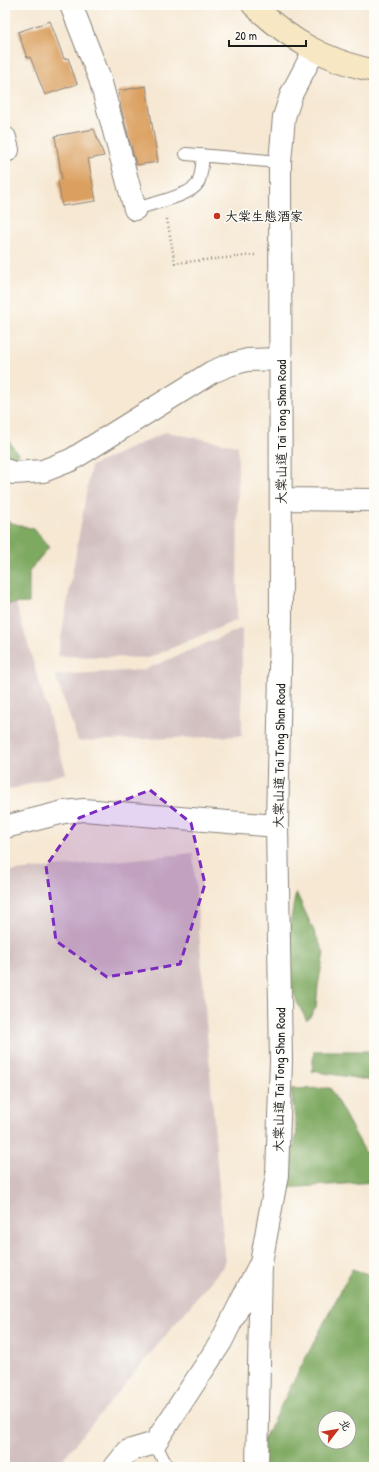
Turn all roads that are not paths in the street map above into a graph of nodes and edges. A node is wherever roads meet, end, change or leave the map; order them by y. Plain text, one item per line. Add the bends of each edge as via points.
1 (71, 5) edge
2 (253, 5) edge
3 (314, 51) junction
4 (374, 70) edge
5 (186, 154) dead end
6 (203, 155) junction
7 (280, 162) junction
8 (135, 209) joint
9 (281, 360) junction
10 (5, 470) edge
11 (281, 499) junction
12 (374, 500) edge
13 (277, 826) junction
14 (5, 827) edge
15 (261, 1263) junction
16 (155, 1443) junction
17 (115, 1467) edge
18 (167, 1467) edge
19 (257, 1467) edge

1 - 8 street via 100,79
2 - 3 street via 288,35
3 - 4 street
3 - 7 street, 大棠山道 Tai Tong Shan Road via 292,93 284,117
5 - 6 lane
6 - 7 lane
6 - 8 lane via 200,178 194,189 183,195
7 - 9 street, 大棠山道 Tai Tong Shan Road
9 - 10 street via 248,360 212,372 71,460 43,471
9 - 11 street, 大棠山道 Tai Tong Shan Road
11 - 12 street
11 - 13 street, 大棠山道 Tai Tong Shan Road
13 - 14 street via 84,810 64,812
13 - 15 street, 大棠山道 Tai Tong Shan Road via 281,1060 277,1175
15 - 16 street via 221,1342
15 - 19 street, 大棠山道 Tai Tong Shan Road
16 - 17 street via 128,1451
16 - 18 lane

